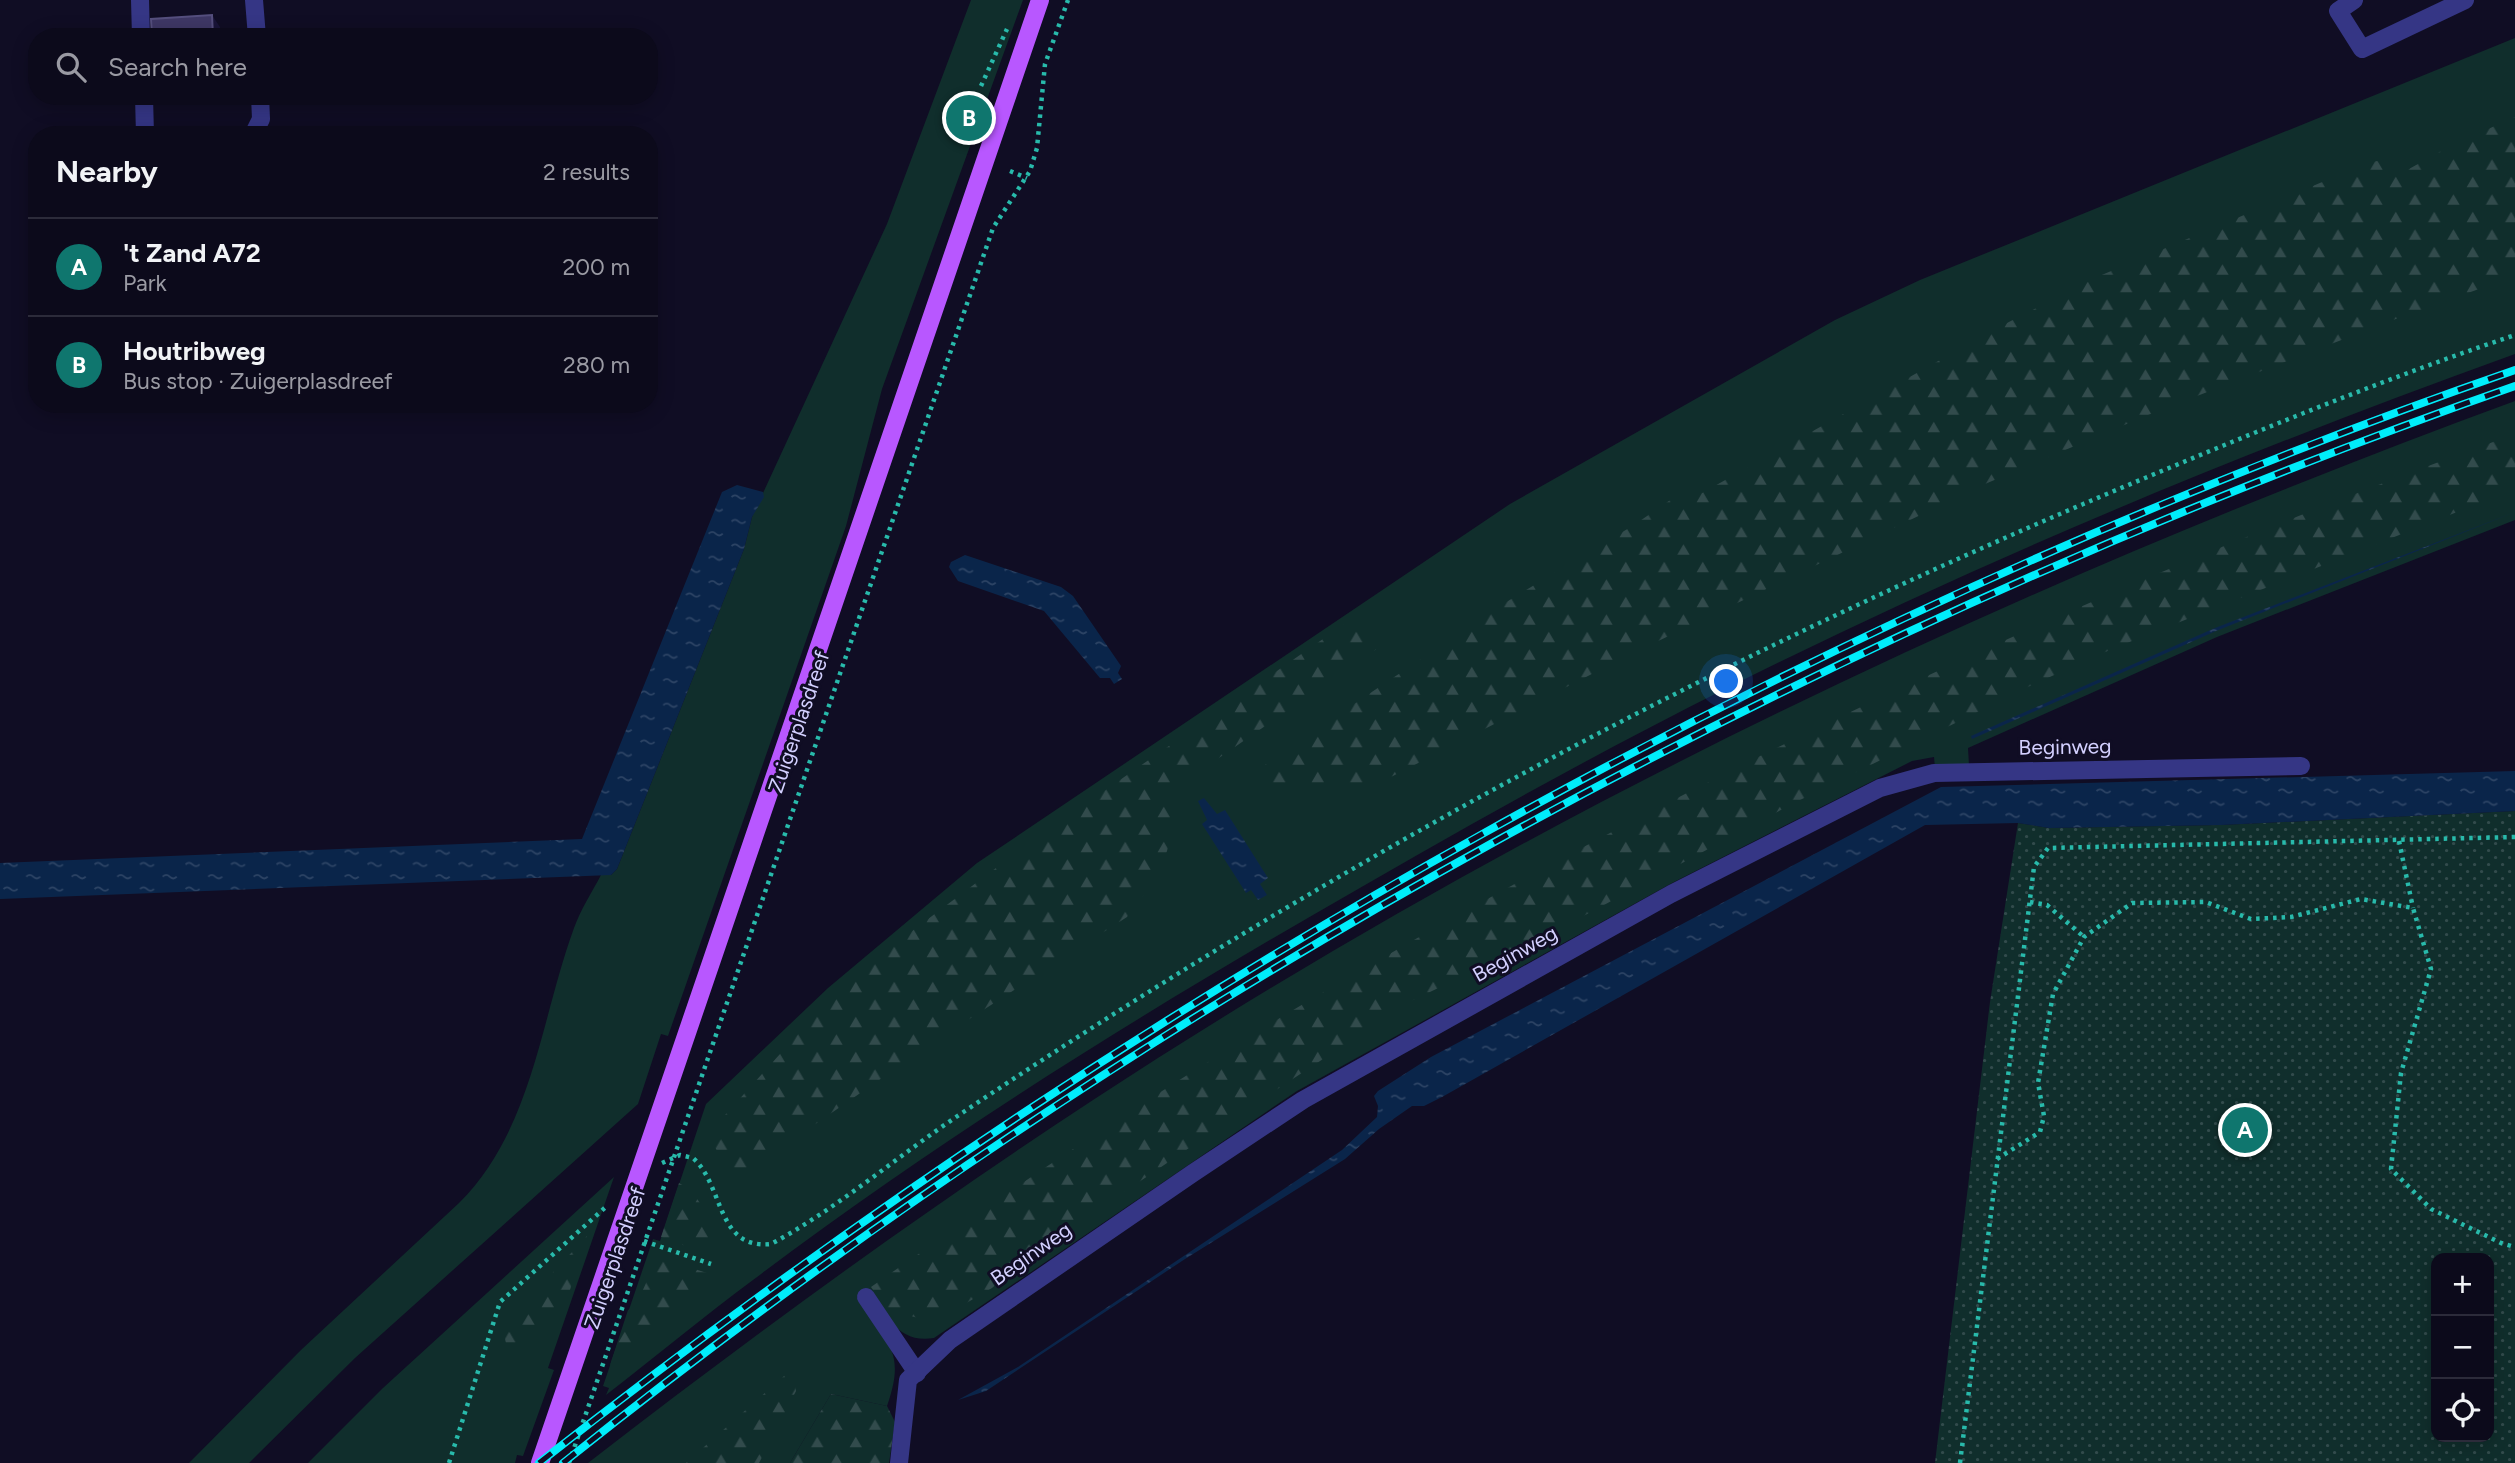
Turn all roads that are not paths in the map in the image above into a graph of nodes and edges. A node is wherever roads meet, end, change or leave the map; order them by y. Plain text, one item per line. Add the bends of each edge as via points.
1 (140, 0) edge
2 (254, 0) edge
3 (1040, 0) edge
4 (2354, 0) edge
5 (2465, 0) edge
6 (141, 28) edge
7 (256, 28) edge
8 (144, 105) edge
9 (260, 105) edge
10 (145, 126) edge
11 (258, 126) edge
12 (2301, 766) dead end
13 (866, 1297) dead end
14 (918, 1373) junction
15 (540, 1463) edge
16 (899, 1463) edge

1 - 6 lane
2 - 7 lane
3 - 15 main road, Zuigerplasdreef
4 - 5 lane via 2337,11 2362,49
8 - 10 lane
9 - 11 lane
12 - 14 lane, Beginweg via 1934,773 1880,788 1671,894 1303,1100 1004,1301 950,1340
13 - 14 lane
14 - 16 lane, Beginweg via 908,1380

